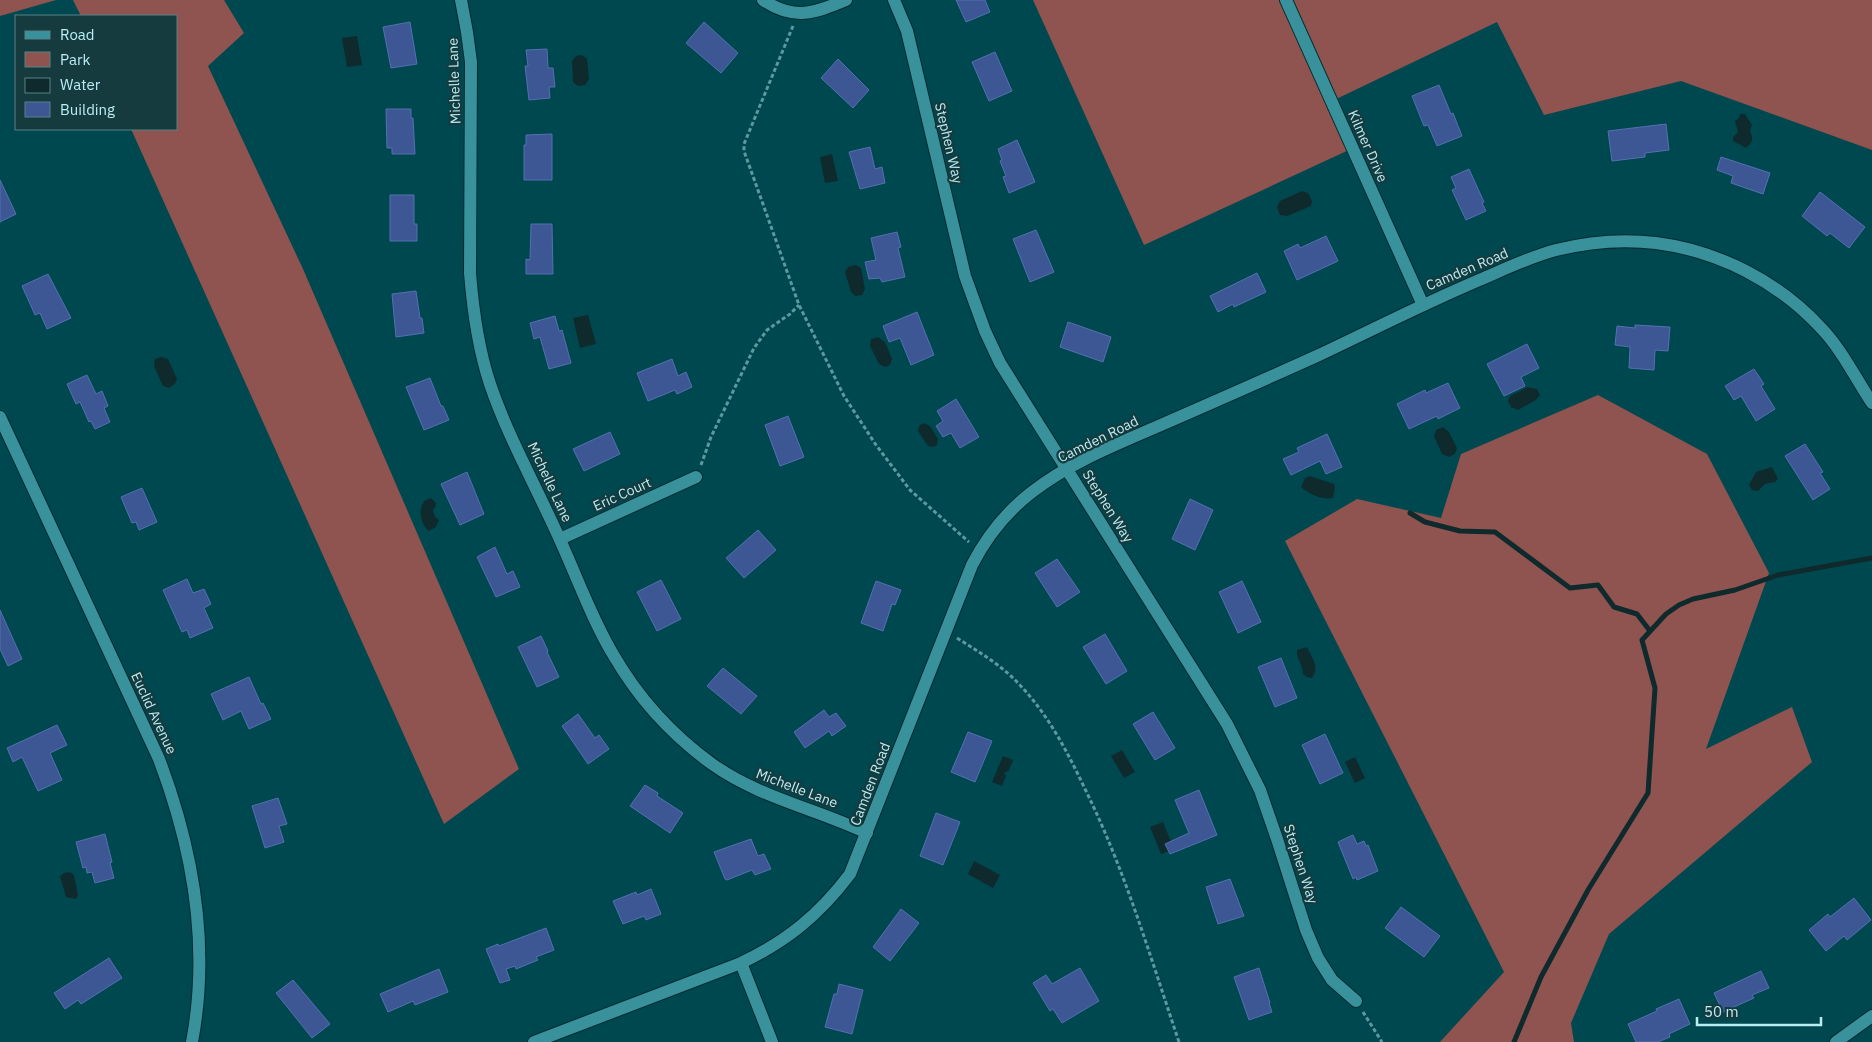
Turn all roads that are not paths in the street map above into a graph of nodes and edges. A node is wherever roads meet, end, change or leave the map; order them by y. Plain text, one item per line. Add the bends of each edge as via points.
1 (461, 0) edge
2 (764, 0) edge
3 (846, 0) edge
4 (894, 0) edge
5 (1286, 0) edge
6 (1423, 305) junction
7 (1872, 403) edge
8 (0, 417) edge
9 (1067, 470) junction
10 (696, 477) road end
11 (560, 539) junction
12 (867, 833) junction
13 (741, 963) junction
14 (1356, 1001) road end
15 (1872, 1016) edge
16 (192, 1042) edge
17 (534, 1042) edge
18 (772, 1042) edge
19 (1836, 1042) edge

1 - 11 street, Michelle Lane via 471,62 470,273 479,343 490,384 507,426
2 - 3 street via 778,9 807,14
4 - 9 street, Stephen Way via 906,31 965,276 985,331 1000,363
5 - 6 street, Kilmer Drive
6 - 7 street, Camden Road via 1528,259 1557,250 1624,240 1690,249 1722,259 1758,277 1791,300 1823,329
6 - 9 street, Camden Road
8 - 16 street, Euclid Avenue via 159,759 172,794 192,874 200,957
9 - 12 street, Camden Road via 1034,490 1008,512 979,551
9 - 14 street, Stephen Way via 1227,724 1260,790 1318,958 1332,980
10 - 11 street, Eric Court
11 - 12 street, Michelle Lane via 614,655 652,711 680,738 713,765 750,786
12 - 13 street, Camden Road via 850,874 816,914 775,946
13 - 17 street, Camden Road
13 - 18 street
15 - 19 street

